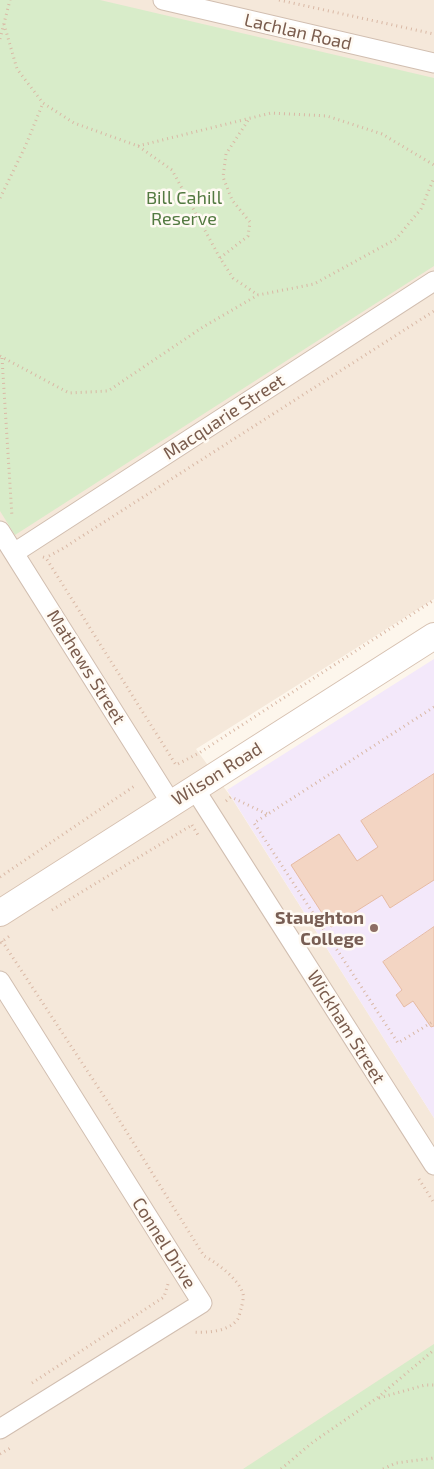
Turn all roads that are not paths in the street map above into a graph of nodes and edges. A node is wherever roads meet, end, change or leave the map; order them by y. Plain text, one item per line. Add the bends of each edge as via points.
1 (163, 0) edge
2 (434, 63) edge
3 (434, 281) edge
4 (0, 531) edge
5 (14, 553) junction
6 (434, 636) edge
7 (194, 788) junction
8 (171, 802) junction
9 (0, 913) edge
10 (0, 981) edge
11 (434, 1165) edge
12 (0, 1429) edge

1 - 2 street, Lachlan Road
3 - 5 street, Macquarie Street
4 - 5 street, Mathews Street
5 - 8 street, Mathews Street
6 - 7 street, Wilson Road
7 - 8 street, Wilson Road
7 - 11 street, Wickham Street
8 - 9 street, Wilson Road
10 - 12 street, Connel Drive via 202,1303

